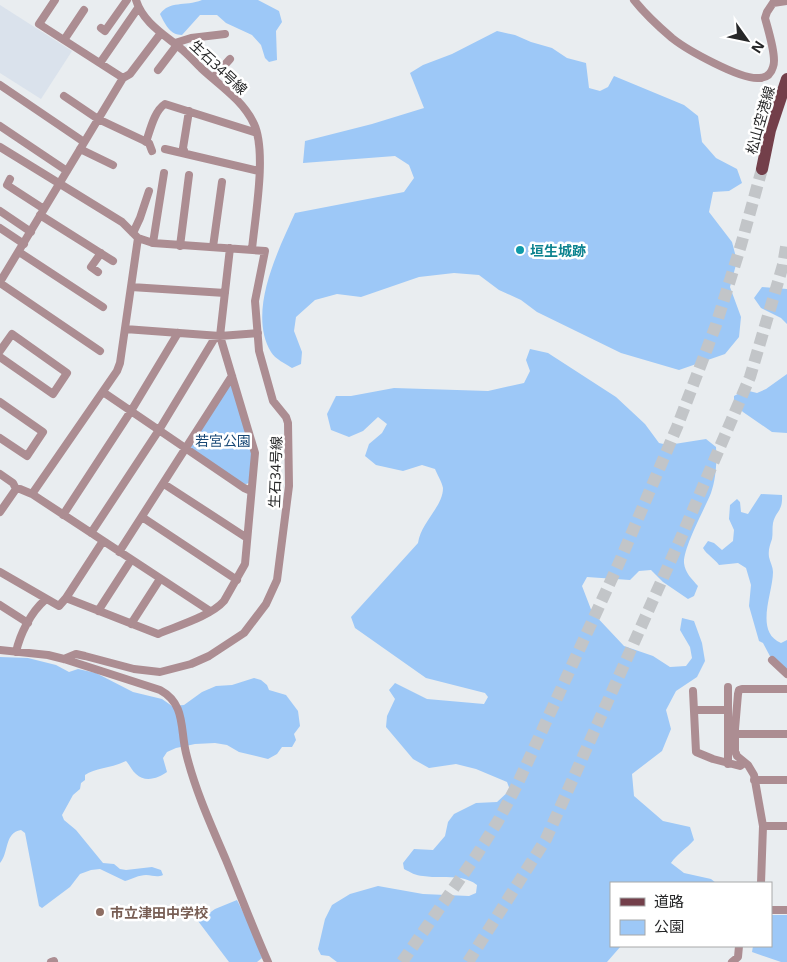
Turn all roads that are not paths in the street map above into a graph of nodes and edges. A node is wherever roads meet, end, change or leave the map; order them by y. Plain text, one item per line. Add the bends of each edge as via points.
1 (55, 0) edge
2 (127, 0) edge
3 (634, 0) edge
4 (787, 0) edge
5 (137, 4) edge
6 (84, 10) dead end
7 (101, 28) dead end
8 (161, 33) junction
9 (225, 34) dead end
10 (64, 40) junction
11 (176, 44) junction
12 (230, 59) dead end
13 (100, 63) junction
14 (158, 70) dead end
15 (123, 78) junction
16 (213, 78) junction
17 (787, 79) edge
18 (0, 84) edge
19 (64, 96) dead end
20 (189, 111) junction
21 (98, 119) junction
22 (0, 126) edge
23 (257, 133) junction
24 (146, 142) junction
25 (82, 145) junction
26 (0, 147) edge
27 (165, 149) dead end
28 (152, 151) dead end
29 (185, 153) junction
30 (113, 165) dead end
31 (762, 169) tunnel mouth
32 (67, 171) junction
33 (259, 171) junction
34 (164, 173) dead end
35 (189, 175) dead end
36 (10, 179) dead end
37 (222, 182) dead end
38 (59, 183) junction
39 (149, 191) dead end
40 (0, 211) edge
41 (42, 212) junction
42 (0, 228) edge
43 (31, 232) junction
44 (136, 236) junction
45 (154, 243) junction
46 (24, 244) junction
47 (180, 246) junction
48 (213, 247) junction
49 (230, 248) junction
50 (252, 249) junction
51 (19, 252) junction
52 (101, 253) junction
53 (113, 261) dead end
54 (3, 270) edge
55 (98, 272) dead end
56 (0, 282) edge
57 (131, 286) junction
58 (225, 293) junction
59 (104, 307) dead end
60 (125, 329) junction
61 (178, 333) junction
62 (258, 333) junction
63 (218, 336) junction
64 (0, 350) edge
65 (100, 351) dead end
66 (0, 357) edge
67 (232, 376) junction
68 (103, 392) junction
69 (0, 402) edge
70 (131, 411) junction
71 (159, 430) junction
72 (0, 438) edge
73 (186, 449) junction
74 (0, 474) edge
75 (164, 484) junction
76 (16, 489) junction
77 (251, 491) junction
78 (32, 494) junction
79 (0, 512) edge
80 (63, 515) junction
81 (142, 517) junction
82 (91, 533) junction
83 (247, 538) junction
84 (103, 541) junction
85 (119, 552) junction
86 (132, 560) junction
87 (0, 572) edge
88 (160, 578) junction
89 (237, 580) junction
90 (66, 598) junction
91 (45, 600) junction
92 (0, 605) edge
93 (98, 611) junction
94 (210, 611) junction
95 (28, 624) junction
96 (131, 624) junction
97 (0, 650) edge
98 (16, 652) junction
99 (64, 659) junction
100 (772, 660) dead end
101 (787, 674) edge
102 (728, 687) dead end
103 (787, 689) edge
104 (693, 691) dead end
105 (694, 710) junction
106 (727, 710) junction
107 (735, 734) junction
108 (787, 734) edge
109 (744, 763) junction
110 (728, 764) junction
111 (754, 780) junction
112 (787, 780) edge
113 (763, 826) junction
114 (787, 826) edge
115 (761, 882) edge
116 (772, 910) edge
117 (787, 910) edge
118 (739, 947) edge
119 (268, 962) edge
120 (732, 962) edge

1 - 10 street via 39,24
2 - 7 street via 105,31
3 - 4 street via 686,47 722,66 752,78 761,78 771,73 774,63 766,12 773,3
5 - 8 street, 生石34号線
5 - 13 street
6 - 10 street
8 - 11 street, 生石34号線
8 - 15 street via 130,74
9 - 11 street via 192,38
10 - 13 street
11 - 14 street
11 - 16 street, 生石34号線
12 - 16 street
13 - 15 street
15 - 21 street
16 - 23 street, 生石34号線 via 242,106
17 - 31 main road, 松山空港線 via 770,130
18 - 25 street
19 - 21 street
20 - 23 street
20 - 24 street via 162,106
20 - 29 street
21 - 24 street
21 - 25 street
22 - 32 street
23 - 33 street, 生石34号線
24 - 28 street
25 - 30 street
25 - 32 street
26 - 38 street
27 - 29 street
29 - 33 street
32 - 38 street
33 - 50 street, 生石34号線
34 - 45 street
35 - 47 street
36 - 41 street via 7,185
37 - 48 street
38 - 41 street
38 - 44 street via 122,222
39 - 44 street
40 - 43 street
41 - 43 street
41 - 52 street
42 - 46 street
43 - 46 street
44 - 45 street
44 - 57 street
45 - 47 street
46 - 51 street
47 - 48 street
48 - 49 street
49 - 50 street
49 - 58 street
50 - 62 street, 生石34号線 via 265,250 255,301
51 - 54 street
51 - 59 street
52 - 53 street
52 - 55 street via 91,267
54 - 56 street
56 - 65 street
57 - 58 street
57 - 60 street
58 - 63 street
60 - 61 street
60 - 68 street via 120,363
61 - 63 street
61 - 70 street
62 - 63 street
62 - 99 street, 生石34号線 via 259,351 273,401 286,418 289,432 289,486 277,580 266,604 244,633 209,656 176,668 151,672 76,654
63 - 67 street
63 - 71 street
64 - 66 street via 12,334 67,373 53,394
67 - 73 street
67 - 77 street via 254,449
68 - 70 street
68 - 78 street
69 - 72 street via 43,432 27,456
70 - 71 street
70 - 80 street
71 - 73 street
71 - 82 street
73 - 75 street
73 - 77 street
74 - 76 street
75 - 81 street
75 - 83 street
76 - 78 street
76 - 79 street
77 - 83 street
78 - 80 street
80 - 82 street
81 - 85 street
81 - 89 street
82 - 84 street
83 - 89 street via 245,564
84 - 85 street
84 - 90 street
85 - 86 street
86 - 88 street
86 - 93 street
87 - 91 street
88 - 94 street
88 - 96 street
89 - 94 street via 220,606
90 - 91 street via 59,606
90 - 93 street
91 - 95 street
92 - 95 street
93 - 96 street
94 - 96 street via 158,634
95 - 98 street
97 - 98 street
98 - 99 street
99 - 119 street via 160,690 173,699 179,712 190,770
100 - 101 street
102 - 106 street
103 - 107 street via 739,690
104 - 105 street
105 - 106 street
105 - 110 street via 696,752
106 - 110 street
107 - 108 street
107 - 109 street via 737,756
109 - 110 street via 740,766
109 - 111 street via 751,769
111 - 112 street
111 - 113 street
113 - 114 street
113 - 115 street
116 - 117 street
118 - 120 street via 738,957

